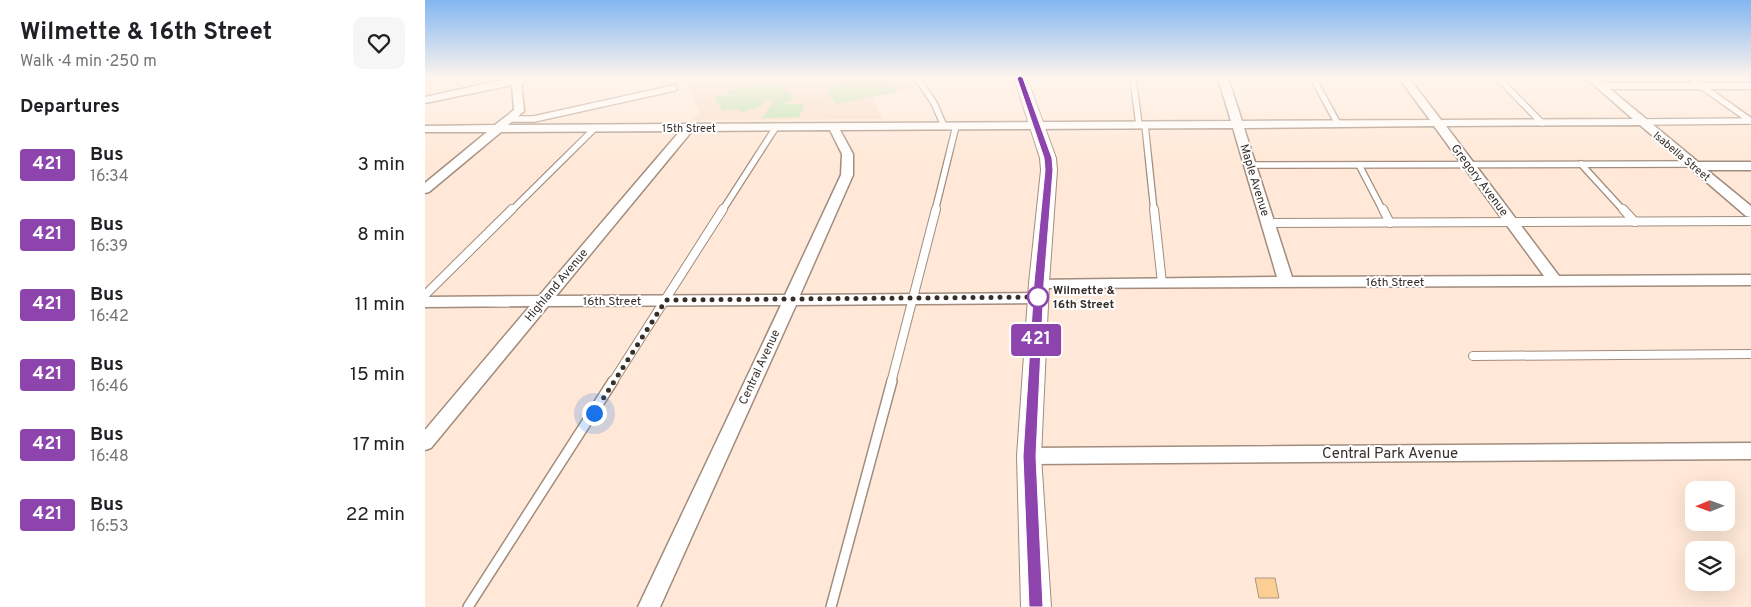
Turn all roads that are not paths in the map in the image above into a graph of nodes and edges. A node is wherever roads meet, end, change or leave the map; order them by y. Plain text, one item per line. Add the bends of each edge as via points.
1 (519, 106) edge
2 (591, 106) edge
3 (937, 106) edge
4 (1029, 106) edge
5 (1138, 106) edge
6 (1232, 106) edge
7 (1328, 106) edge
8 (1425, 106) edge
9 (1526, 106) edge
10 (1625, 106) edge
11 (1730, 106) edge
12 (511, 119) junction
13 (1643, 122) junction
14 (1438, 123) junction
15 (1542, 123) junction
16 (1238, 124) junction
17 (1338, 124) junction
18 (1142, 125) junction
19 (950, 126) junction
20 (1036, 126) junction
21 (776, 127) junction
22 (833, 127) junction
23 (499, 128) junction
24 (595, 128) junction
25 (688, 128) junction
26 (425, 129) edge
27 (1468, 164) junction
28 (1581, 164) junction
29 (1251, 165) junction
30 (1359, 165) junction
31 (1693, 165) junction
32 (1751, 166) edge
33 (425, 189) edge
34 (1751, 213) edge
35 (1751, 221) edge
36 (1511, 222) junction
37 (1635, 222) junction
38 (1268, 223) junction
39 (1390, 223) junction
40 (1751, 280) edge
41 (1555, 281) junction
42 (1287, 282) junction
43 (1162, 283) junction
44 (1039, 290) junction
45 (425, 295) edge
46 (914, 298) junction
47 (790, 299) junction
48 (666, 300) junction
49 (543, 301) junction
50 (425, 302) edge
51 (1751, 354) edge
52 (1473, 356) dead end
53 (425, 443) edge
54 (1751, 451) edge
55 (1029, 456) junction
56 (468, 607) edge
57 (649, 607) edge
58 (831, 607) edge
59 (1036, 607) edge

1 - 12 street via 519,111
2 - 12 lane via 534,119
3 - 19 lane
4 - 20 street
5 - 18 lane
6 - 16 street, Maple Avenue
7 - 17 lane
8 - 14 street, Gregory Avenue
9 - 15 lane
10 - 13 street, Isabella Street
11 - 13 lane via 1751,121
12 - 23 street
13 - 15 street, 15th Street
13 - 31 street, Isabella Street
14 - 15 street, 15th Street
14 - 17 street, 15th Street
14 - 27 street, Gregory Avenue
16 - 17 street, 15th Street
16 - 18 street, 15th Street
16 - 29 street, Maple Avenue
18 - 20 street, 15th Street
18 - 43 lane
19 - 20 street, 15th Street
19 - 22 street, 15th Street
19 - 46 lane
20 - 44 street via 1049,170
21 - 22 street, 15th Street
21 - 25 street, 15th Street
21 - 48 lane
22 - 47 street, Central Avenue via 846,147 849,172
23 - 24 street, 15th Street
23 - 26 street, 15th Street
23 - 33 street
24 - 25 street, 15th Street
24 - 45 lane
25 - 49 street, Highland Avenue
27 - 28 lane
27 - 30 lane
27 - 36 street, Gregory Avenue
28 - 31 lane
28 - 37 lane
29 - 30 lane
29 - 38 street, Maple Avenue
30 - 39 lane
31 - 32 street
31 - 34 street, Isabella Street
35 - 37 lane
36 - 37 lane
36 - 39 lane
36 - 41 street, Gregory Avenue
38 - 39 lane
38 - 42 street, Maple Avenue
40 - 41 street, 16th Street
41 - 42 street, 16th Street
42 - 43 street, 16th Street
43 - 44 street, 16th Street
44 - 46 street, 16th Street
44 - 55 street
46 - 47 street, 16th Street
46 - 58 lane
47 - 48 street, 16th Street
47 - 57 street, Central Avenue
48 - 49 street, 16th Street
48 - 56 lane
49 - 50 street, 16th Street
49 - 53 street, Highland Avenue
51 - 52 lane
54 - 55 street, Central Park Avenue
55 - 59 street

